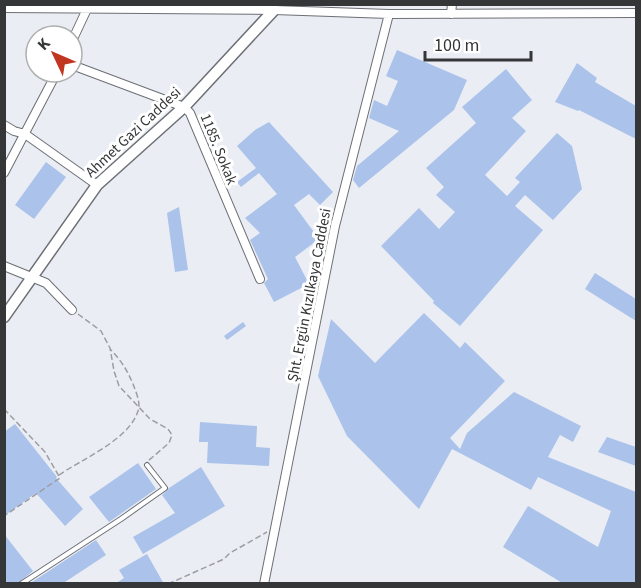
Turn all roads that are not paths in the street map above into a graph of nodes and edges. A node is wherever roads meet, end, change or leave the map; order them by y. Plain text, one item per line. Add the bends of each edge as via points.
1 (452, 4) edge
2 (4, 8) edge
3 (87, 9) junction
4 (274, 10) junction
5 (636, 13) edge
6 (389, 14) junction
7 (451, 14) junction
8 (80, 24) edge
9 (84, 70) edge
10 (51, 84) edge
11 (184, 108) junction
12 (4, 125) edge
13 (25, 134) junction
14 (4, 173) edge
15 (97, 185) junction
16 (4, 266) edge
17 (32, 279) junction
18 (260, 279) dead end
19 (72, 310) road end
20 (4, 316) edge
21 (147, 465) road end
22 (21, 584) edge
23 (264, 584) edge

1 - 7 street
2 - 3 street
3 - 4 street
3 - 8 street
4 - 6 street
4 - 11 street, Ahmet Gazi Caddesi
5 - 7 street
6 - 7 street
6 - 23 street, Şht. Ergün Kızılkaya Caddesi via 335,226
9 - 11 street, 1185. Sokak
10 - 13 street
11 - 15 street, Ahmet Gazi Caddesi
11 - 18 street, 1185. Sokak via 190,113
12 - 13 street
13 - 14 street
13 - 15 street
15 - 17 street, Ahmet Gazi Caddesi
16 - 17 street
17 - 19 street via 46,283
17 - 20 street, Ahmet Gazi Caddesi
21 - 22 lane via 165,488

